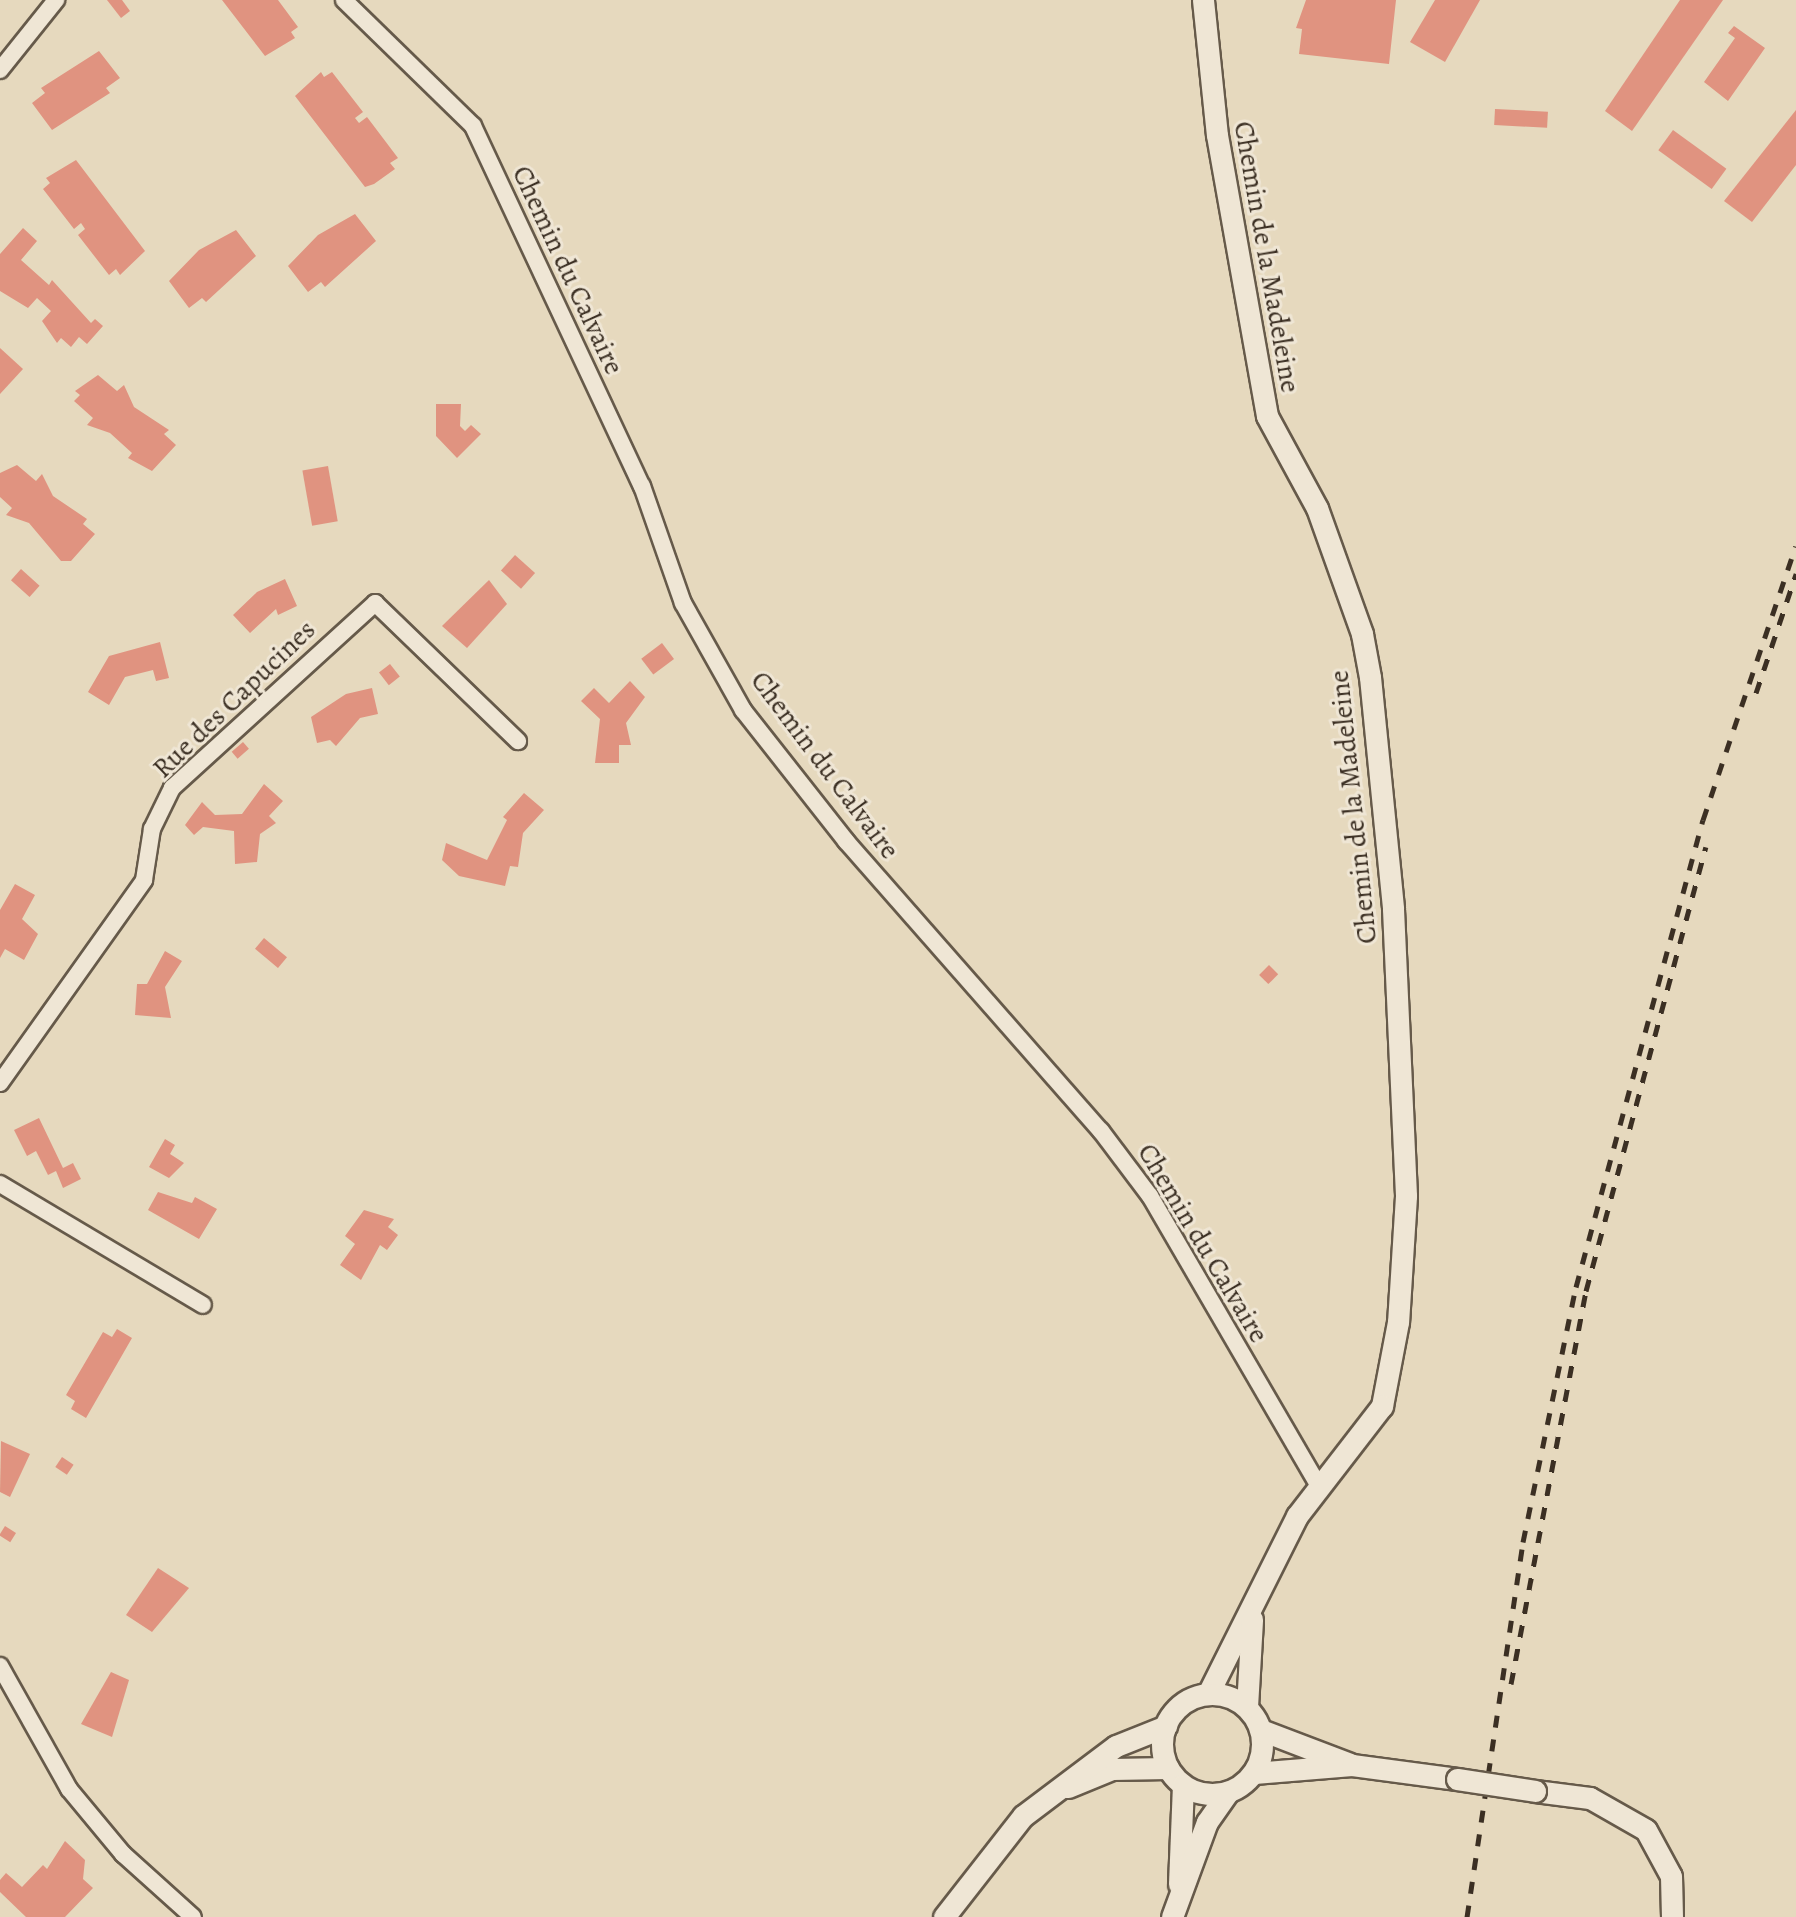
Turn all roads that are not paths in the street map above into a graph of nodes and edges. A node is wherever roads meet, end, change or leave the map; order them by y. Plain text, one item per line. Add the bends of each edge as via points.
1 (55, 0) edge
2 (344, 0) edge
3 (1203, 0) edge
4 (0, 70) edge
5 (517, 741) dead end
6 (0, 1083) edge
7 (0, 1184) edge
8 (203, 1304) dead end
9 (1318, 1485) junction
10 (1258, 1594) junction
11 (0, 1666) edge
12 (1208, 1694) junction
13 (1247, 1707) junction
14 (1166, 1726) junction
15 (1261, 1730) junction
16 (1352, 1765) junction
17 (1168, 1768) junction
18 (1254, 1773) junction
19 (1183, 1786) junction
20 (1062, 1789) junction
21 (1227, 1792) junction
22 (1179, 1892) junction
23 (193, 1917) edge
24 (944, 1917) edge
25 (1172, 1917) edge
26 (1672, 1917) edge

1 - 4 street
2 - 9 street, Chemin du Calvaire via 473,126 642,486 684,603 743,710 846,841 1101,1131 1150,1196
3 - 9 street, Chemin de la Madeleine via 1217,135 1267,416 1317,508 1362,634 1393,909 1406,1196 1392,1367 1366,1431
5 - 6 street, Rue des Capucines via 375,603 172,788 152,829 144,880
7 - 8 street
9 - 10 street, Chemin de la Madeleine
10 - 12 street, Chemin de la Madeleine
10 - 13 street via 1245,1669
11 - 23 street via 69,1789 123,1854
12 - 13 street
12 - 14 street via 1182,1703
13 - 15 street
14 - 17 street
14 - 20 street via 1116,1746
15 - 16 street
15 - 18 street
16 - 18 street
16 - 26 street, bridge via 1590,1798 1646,1830 1671,1875
17 - 19 street
17 - 20 street via 1112,1769
18 - 21 street
19 - 21 street
19 - 22 street
20 - 24 street via 1023,1816
21 - 22 street via 1207,1822
22 - 25 street

